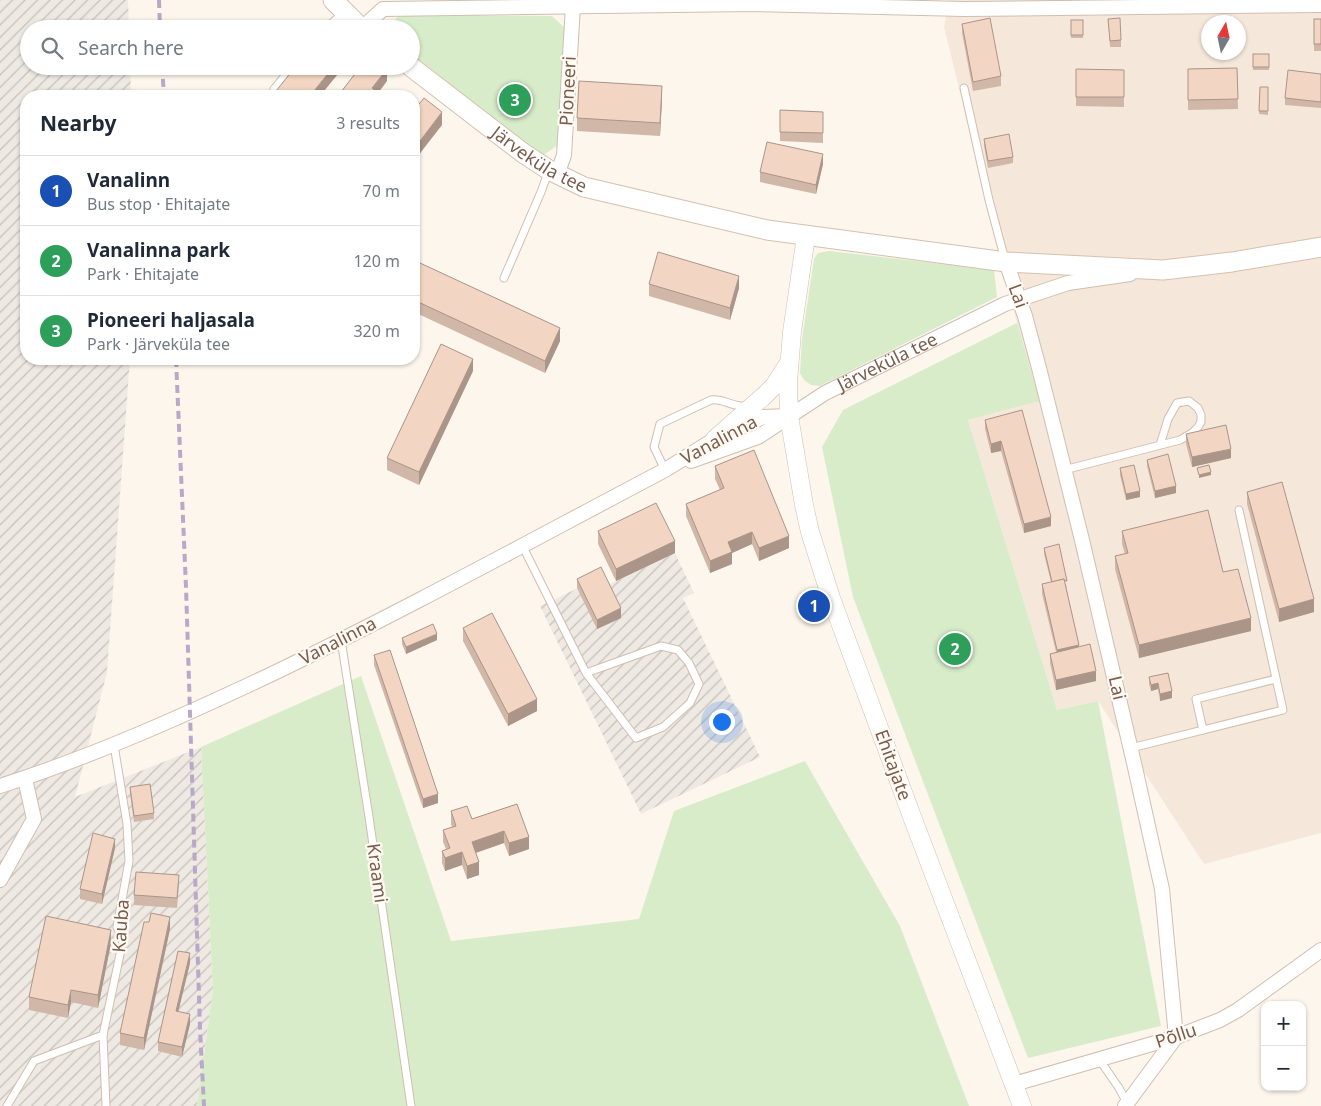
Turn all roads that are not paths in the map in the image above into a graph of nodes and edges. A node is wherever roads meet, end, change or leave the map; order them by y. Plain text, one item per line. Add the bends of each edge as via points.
1 (338, 6) edge
2 (573, 6) junction
3 (1321, 6) edge
4 (330, 20) edge
5 (353, 20) edge
6 (371, 20) edge
7 (420, 74) edge
8 (286, 75) edge
9 (964, 88) dead end
10 (274, 89) dead end
11 (553, 172) junction
12 (806, 236) junction
13 (1321, 247) edge
14 (1006, 262) junction
15 (1162, 270) junction
16 (504, 278) dead end
17 (1019, 300) junction
18 (790, 361) junction
19 (753, 406) junction
20 (789, 416) junction
21 (715, 439) junction
22 (1160, 445) junction
23 (665, 470) junction
24 (1064, 470) junction
25 (1239, 510) dead end
26 (522, 545) junction
27 (341, 640) junction
28 (586, 673) junction
29 (1276, 679) junction
30 (1204, 730) junction
31 (114, 745) junction
32 (1131, 748) junction
33 (25, 778) junction
34 (0, 786) edge
35 (0, 880) edge
36 (1321, 950) edge
37 (103, 1035) junction
38 (1176, 1037) junction
39 (1099, 1059) junction
40 (1014, 1084) junction
41 (1126, 1104) edge
42 (7, 1106) edge
43 (106, 1106) edge
44 (411, 1106) edge
45 (1022, 1106) edge

1 - 4 lane
1 - 5 main road
2 - 3 street via 751,4 974,9
2 - 6 street via 383,9
2 - 11 street, Pioneeri via 564,155
7 - 11 main road, Järveküla tee via 478,120
8 - 10 lane
9 - 14 lane
11 - 12 main road, Järveküla tee via 584,187 615,195
11 - 16 lane via 541,192
12 - 14 main road, Järveküla tee
12 - 18 street
13 - 15 main road, Järveküla tee
14 - 15 main road, Järveküla tee
14 - 17 street, Lai
15 - 17 street, Järveküla tee via 1068,283
17 - 20 street, Järveküla tee via 825,394
17 - 24 street, Lai
18 - 19 street via 774,386
18 - 20 street
19 - 21 street
19 - 23 lane via 740,407 711,400 660,424 654,446
20 - 21 street, Vanalinna via 763,417
20 - 23 street, Vanalinna via 758,437
20 - 40 street, Ehitajate via 810,532 831,598
21 - 23 street, Vanalinna
22 - 22 lane via 1180,440 1198,427 1201,422 1198,408 1189,401 1176,403
22 - 24 lane
23 - 26 street, Vanalinna
24 - 32 street, Lai
25 - 29 lane
26 - 27 street, Vanalinna
26 - 28 lane
27 - 31 street, Vanalinna via 190,713
27 - 44 lane, Kraami
28 - 28 lane via 661,646 678,650 689,663 699,684 690,703 663,727 636,738
29 - 30 lane via 1283,710
29 - 30 lane via 1196,700
30 - 32 lane
31 - 33 street, Vanalinna
31 - 37 lane, Kauba via 127,824 128,861 117,927 123,940
32 - 38 street, Lai via 1162,889
33 - 34 street, Vanalinna
33 - 35 street via 34,819
36 - 38 street, Põllu via 1238,1010
37 - 42 lane via 34,1061
37 - 43 lane, Kauba
38 - 39 street, Põllu
38 - 41 street
39 - 40 street, Põllu
39 - 41 lane
40 - 45 street, Ehitajate

